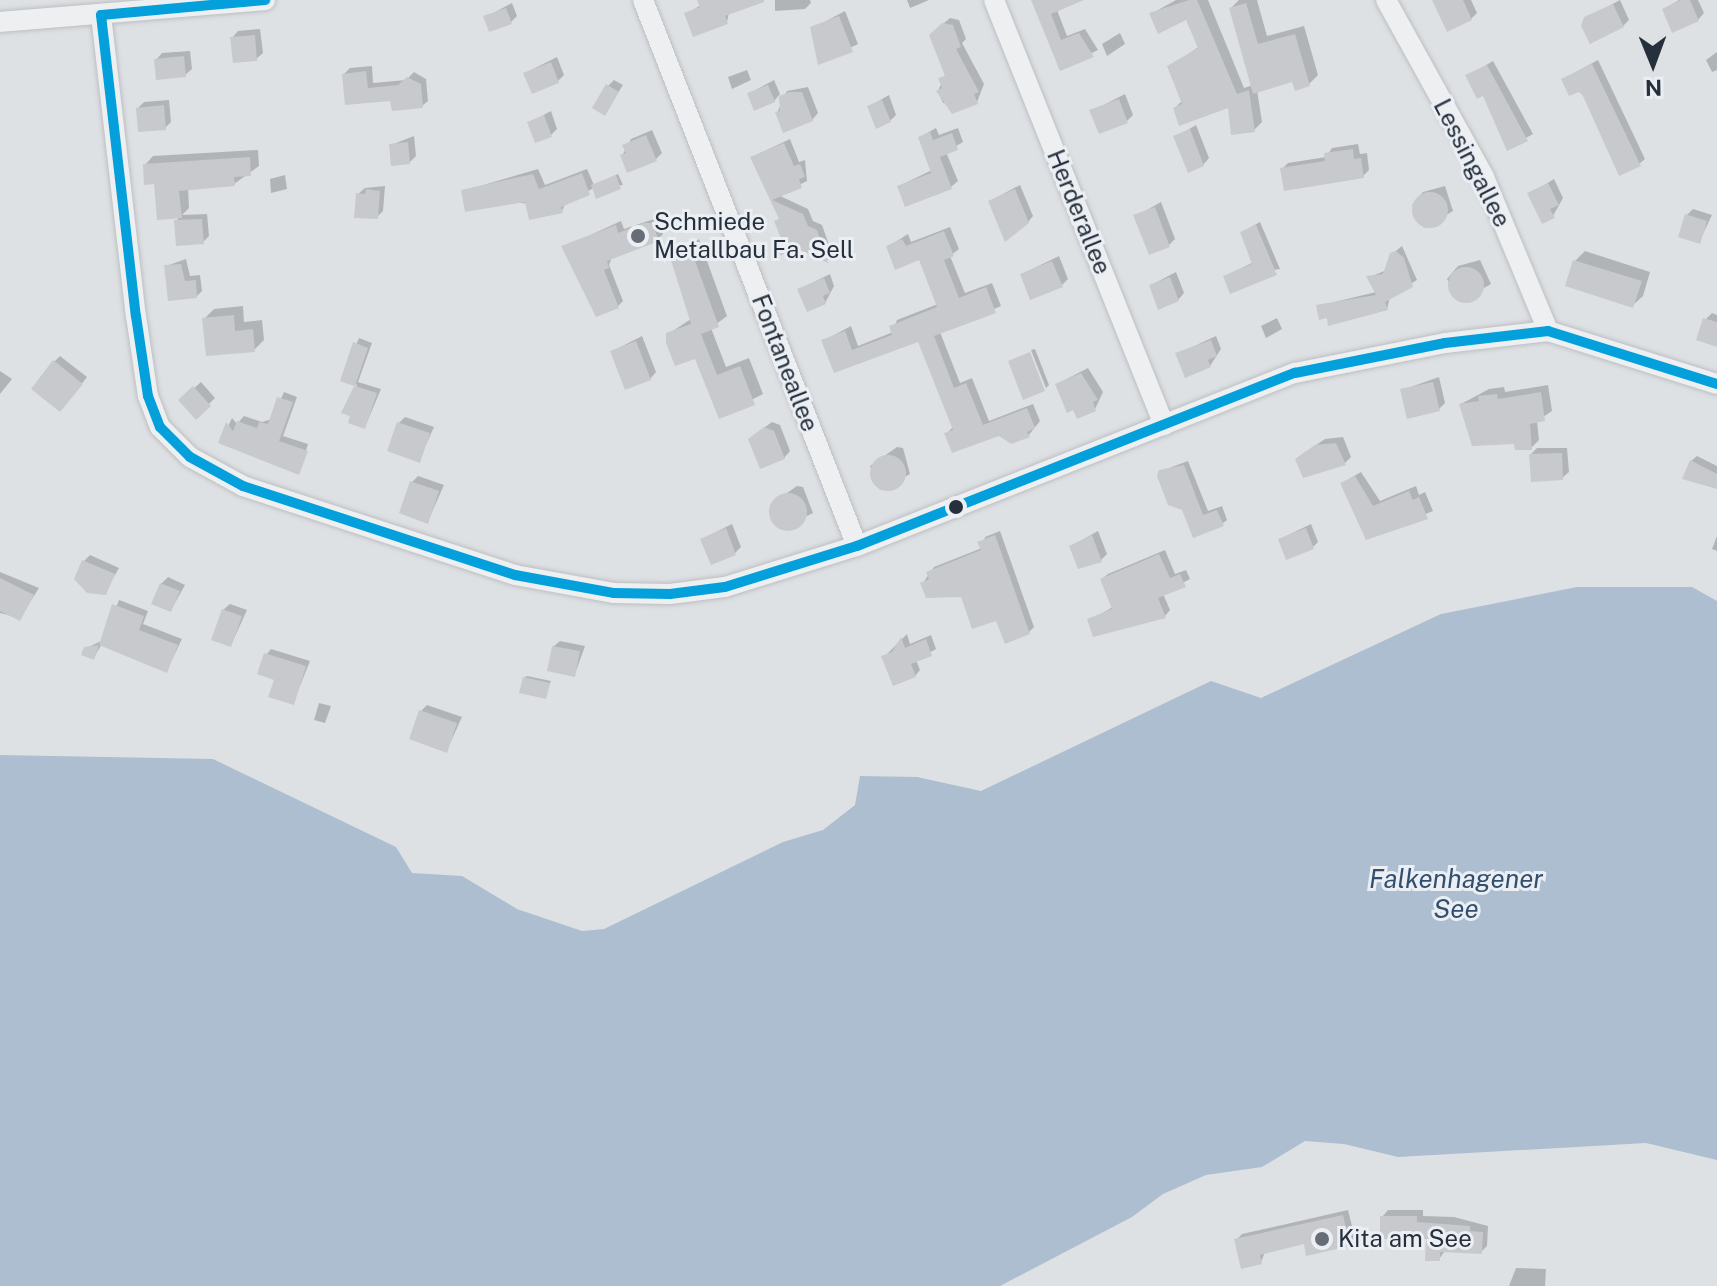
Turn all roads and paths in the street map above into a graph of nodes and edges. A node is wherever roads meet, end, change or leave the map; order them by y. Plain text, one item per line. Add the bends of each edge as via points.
1 (265, 0) edge
2 (643, 0) edge
3 (994, 0) edge
4 (1386, 0) edge
5 (101, 15) junction
6 (0, 22) edge
7 (1548, 331) junction
8 (1717, 384) edge
9 (1164, 425) junction
10 (857, 546) junction

1 - 5 street
2 - 10 street, Fontaneallee
3 - 9 street, Herderallee
4 - 7 street, Lessingallee via 1484,177
5 - 6 street
5 - 10 street via 148,396 160,427 190,457 243,486 395,537 515,575 614,593 670,594 725,587
7 - 8 street
7 - 9 street via 1445,343 1295,373
9 - 10 street

